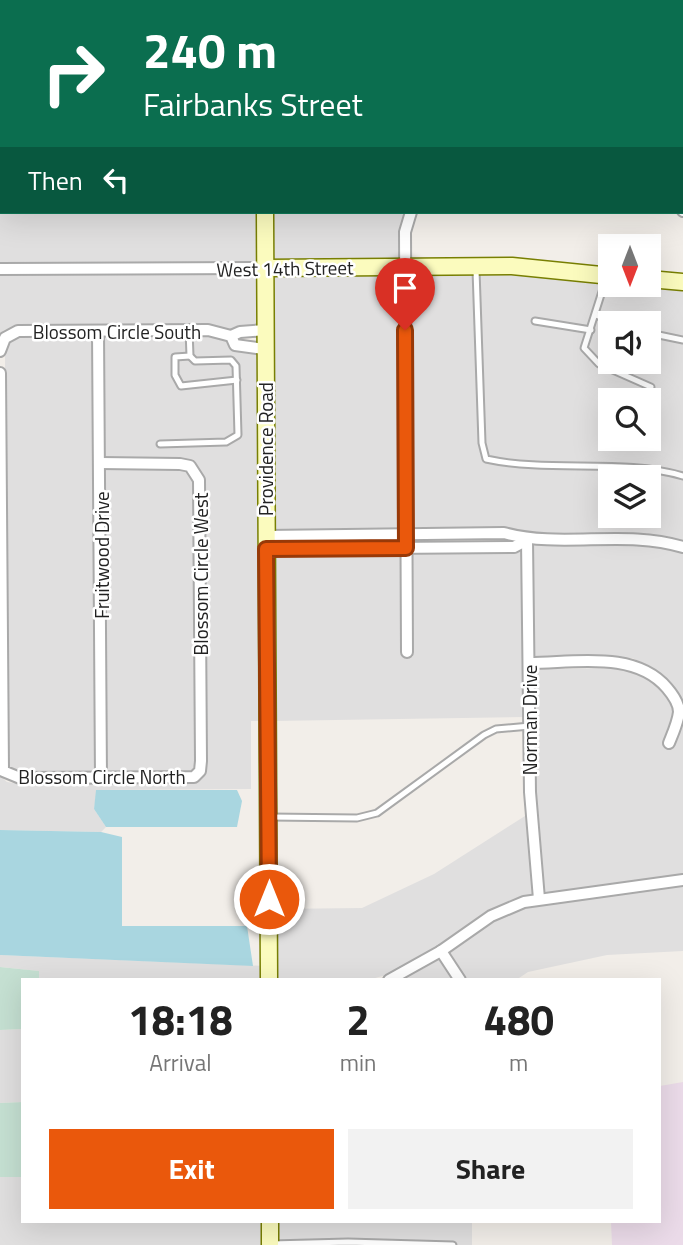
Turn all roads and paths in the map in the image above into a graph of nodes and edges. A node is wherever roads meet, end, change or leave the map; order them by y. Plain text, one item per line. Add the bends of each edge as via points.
1 (265, 214) edge
2 (410, 214) edge
3 (476, 266) junction
4 (405, 267) junction
5 (266, 268) junction
6 (0, 269) edge
7 (598, 274) edge
8 (662, 280) edge
9 (683, 282) edge
10 (602, 298) edge
11 (596, 315) joint
12 (535, 321) dead end
13 (188, 330) junction
14 (265, 330) junction
15 (591, 330) junction
16 (98, 331) junction
17 (661, 335) edge
18 (231, 336) junction
19 (683, 340) edge
20 (264, 349) junction
21 (0, 351) edge
22 (190, 356) junction
23 (0, 373) edge
24 (237, 380) junction
25 (651, 387) dead end
26 (160, 444) dead end
27 (100, 463) junction
28 (683, 476) edge
29 (405, 533) junction
30 (527, 540) junction
31 (266, 542) junction
32 (683, 547) edge
33 (406, 548) junction
34 (407, 652) dead end
35 (529, 663) junction
36 (530, 726) junction
37 (669, 743) dead end
38 (197, 775) joint
39 (102, 778) junction
40 (268, 817) junction
41 (683, 880) edge
42 (540, 899) junction
43 (441, 951) junction
44 (269, 978) edge
45 (393, 978) edge
46 (459, 978) edge
47 (270, 1223) edge
48 (270, 1245) edge
49 (453, 1245) edge

1 - 5 street, Providence Road
2 - 4 street via 405,232
3 - 4 street, West 14th Street
3 - 7 street, West 14th Street
3 - 28 lane via 486,459 520,467 660,469
4 - 5 street, West 14th Street
4 - 29 street
5 - 6 street, West 14th Street
5 - 14 street, Providence Road
8 - 9 street
10 - 11 lane
11 - 15 lane
12 - 15 lane
13 - 16 street, Blossom Circle South
13 - 18 street, Blossom Circle South
13 - 22 lane
14 - 18 street, Blossom Circle South
14 - 20 street, Providence Road
15 - 25 lane via 584,348 599,364
16 - 21 street, Blossom Circle South via 18,331 5,338
16 - 27 street, Fruitwood Drive
17 - 19 lane
18 - 20 street, Blossom Circle South via 234,345
20 - 31 street, Providence Road
22 - 24 lane via 195,361 232,360
22 - 24 lane via 175,357 175,375 181,386
23 - 39 street, Blossom Circle North via 2,762 6,775 20,778
24 - 26 lane via 238,435
27 - 38 street, Blossom Circle West via 180,464 197,473 201,761
27 - 39 street, Fruitwood Drive
29 - 30 street via 504,533
29 - 31 street
29 - 33 street
30 - 32 street via 644,538
30 - 33 street via 514,547
30 - 35 street, Norman Drive
31 - 33 street
31 - 40 street, Providence Road
33 - 34 street
35 - 36 street, Norman Drive
35 - 37 street via 619,662 648,671 678,706
36 - 40 lane via 496,729 484,735 377,813 357,818
36 - 42 street, Norman Drive via 531,833
38 - 39 street, Blossom Circle North
40 - 44 street, Providence Road
41 - 42 street
42 - 43 street via 491,916
43 - 45 street
43 - 46 street
47 - 48 street
48 - 49 lane

